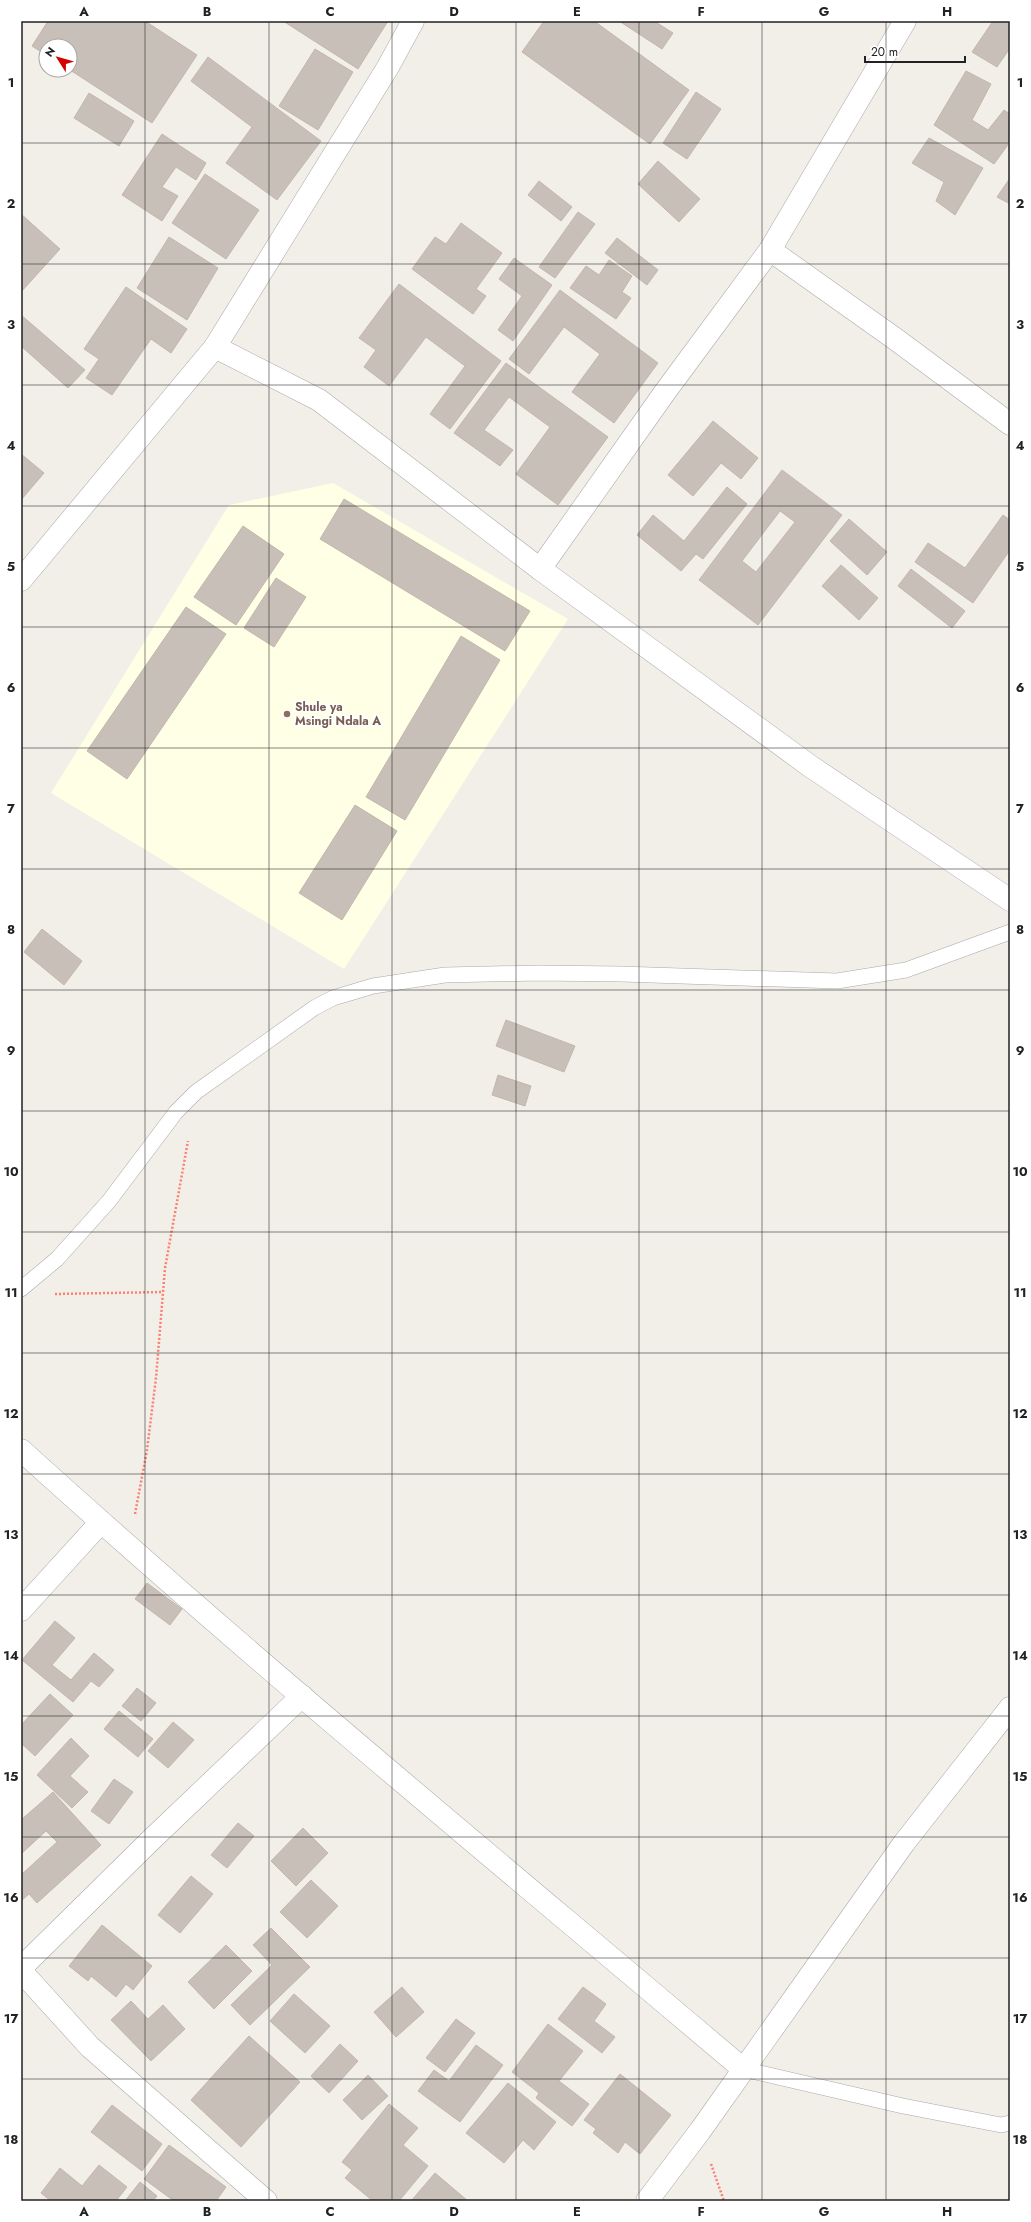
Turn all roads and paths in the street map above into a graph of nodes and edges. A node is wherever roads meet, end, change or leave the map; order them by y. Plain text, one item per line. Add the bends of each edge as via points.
1 (412, 21) edge
2 (905, 21) edge
3 (770, 250) junction
4 (215, 347) junction
5 (1010, 424) edge
6 (540, 569) junction
7 (21, 580) edge
8 (1010, 900) edge
9 (1010, 932) edge
10 (188, 1138) dead end
11 (21, 1289) edge
12 (162, 1292) junction
13 (48, 1294) dead end
14 (21, 1450) edge
15 (101, 1522) junction
16 (128, 1547) junction
17 (21, 1610) edge
18 (302, 1696) junction
19 (1010, 1708) edge
20 (21, 1968) edge
21 (21, 1971) edge
22 (743, 2069) junction
23 (1010, 2123) edge
24 (266, 2201) edge
25 (647, 2201) edge

1 - 4 street via 388,66
2 - 3 street
3 - 5 street
3 - 6 street via 665,392
4 - 6 street via 319,400
4 - 7 street
6 - 8 street via 810,766
9 - 11 lane via 906,970 837,981 621,974 445,975 373,986 333,998 314,1008 196,1092 176,1112 109,1201 57,1259
10 - 12 path
12 - 13 path
12 - 16 path via 156,1378 147,1450
14 - 15 street
15 - 16 street
15 - 17 street
16 - 18 street
18 - 20 street
18 - 22 street
19 - 22 street via 904,1843
21 - 24 street via 90,2047
22 - 23 lane via 903,2106 1001,2125
22 - 25 street

